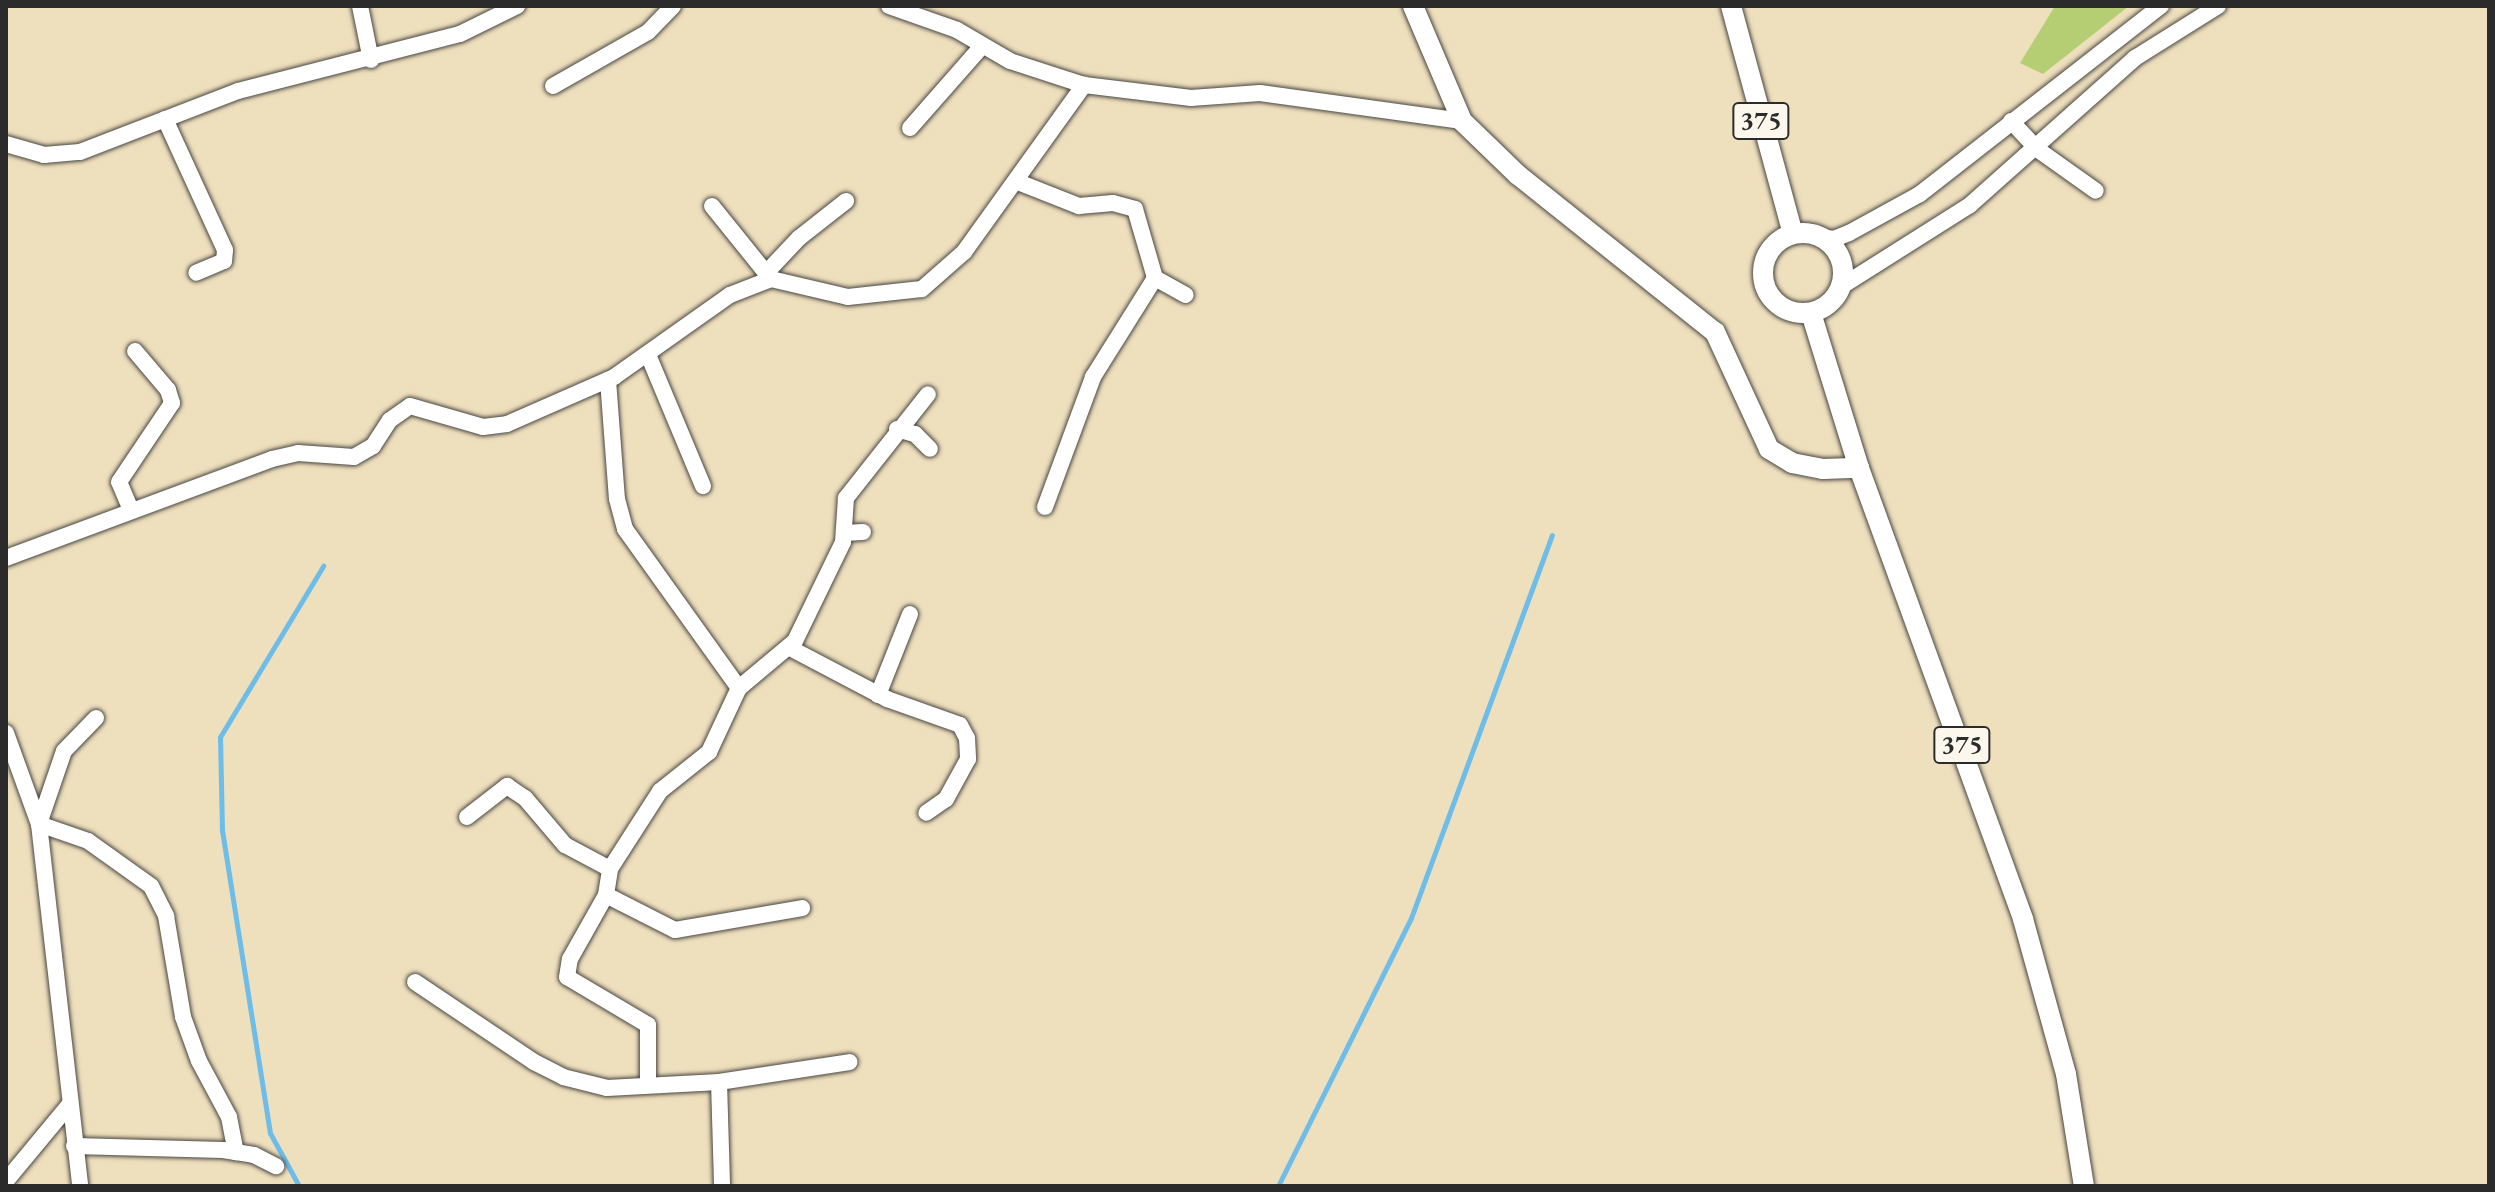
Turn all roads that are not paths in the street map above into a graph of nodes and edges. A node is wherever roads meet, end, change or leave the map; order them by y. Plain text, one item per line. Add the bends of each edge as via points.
1 (360, 6) edge
2 (517, 6) edge
3 (673, 6) edge
4 (889, 6) edge
5 (1413, 6) edge
6 (1731, 6) edge
7 (2161, 6) edge
8 (2218, 6) edge
9 (982, 46) junction
10 (371, 60) junction
11 (1084, 85) junction
12 (553, 86) dead end
13 (165, 119) junction
14 (1462, 121) junction
15 (2011, 121) junction
16 (910, 128) dead end
17 (6, 144) edge
18 (2037, 149) junction
19 (1018, 182) junction
20 (2096, 191) dead end
21 (846, 201) dead end
22 (712, 206) dead end
23 (1793, 234) junction
24 (1820, 237) junction
25 (196, 273) dead end
26 (768, 276) junction
27 (1155, 278) junction
28 (1842, 286) junction
29 (1186, 295) dead end
30 (1811, 313) junction
31 (135, 351) dead end
32 (649, 357) junction
33 (608, 380) junction
34 (928, 394) dead end
35 (897, 429) junction
36 (930, 449) dead end
37 (1859, 468) junction
38 (703, 486) dead end
39 (1045, 507) dead end
40 (131, 510) junction
41 (863, 532) dead end
42 (844, 533) junction
43 (6, 558) edge
44 (910, 614) dead end
45 (790, 648) junction
46 (739, 688) junction
47 (878, 695) junction
48 (96, 718) dead end
49 (6, 733) edge
50 (926, 813) dead end
51 (467, 817) dead end
52 (39, 824) junction
53 (610, 869) junction
54 (606, 895) junction
55 (802, 908) dead end
56 (415, 982) dead end
57 (849, 1062) dead end
58 (719, 1082) junction
59 (648, 1085) junction
60 (70, 1104) junction
61 (74, 1146) junction
62 (236, 1152) junction
63 (2080, 1162) junction
64 (276, 1166) dead end
65 (6, 1181) edge
66 (80, 1186) edge
67 (722, 1186) edge
68 (2084, 1186) edge
69 (2091, 1186) edge

1 - 10 street
2 - 10 street via 460,34
3 - 12 street via 648,32
4 - 9 street via 957,30
5 - 14 main road
6 - 23 main road, 375
7 - 15 street
8 - 18 street via 2135,58
9 - 11 street
9 - 16 street
10 - 13 street via 238,91
11 - 14 street via 1191,98 1260,93
11 - 19 street
13 - 17 street via 67,155
13 - 25 street via 225,250 224,261
14 - 37 main road via 1518,175 1715,332 1769,449 1792,463
15 - 18 street
15 - 24 street via 1920,194 1849,233
18 - 20 street
18 - 28 street via 1942,227
19 - 26 street via 964,252 922,289 848,297
19 - 27 street via 1079,206 1113,203 1135,209
21 - 26 street via 799,238
22 - 26 street
23 - 24 main road
23 - 30 main road via 1771,248 1763,276 1775,301 1786,309
24 - 28 main road via 1841,258
26 - 32 street via 730,295
27 - 29 street
27 - 39 street via 1093,377
28 - 30 main road via 1835,299
30 - 37 main road, 375
31 - 40 street via 168,390 172,403 167,418 119,482
32 - 33 street
32 - 38 street
33 - 40 street via 493,428 410,406 399,411 373,446 354,457 289,455
33 - 46 street via 617,499 625,529
34 - 35 street
35 - 36 street via 915,434
35 - 42 street via 846,498
37 - 63 main road, 375 via 2023,919 2066,1074
40 - 43 street
41 - 42 street
42 - 45 street
44 - 47 street
45 - 46 street
45 - 47 street
46 - 53 street via 709,752 666,783
47 - 50 street via 954,721 967,738 968,759 955,786
48 - 52 street via 64,751
49 - 52 street
51 - 53 street via 507,786 525,798 565,845
52 - 60 street
52 - 62 street via 88,841 151,886 166,916 183,1017 229,1117
53 - 54 street
54 - 55 street via 675,930
54 - 59 street via 574,950 567,977 648,1025
56 - 59 street via 477,1027 563,1077 616,1089
57 - 58 street
58 - 59 street
58 - 67 street
60 - 61 street
60 - 65 street
61 - 62 street
61 - 66 street
62 - 64 street
63 - 68 main road, 375
63 - 69 main road

